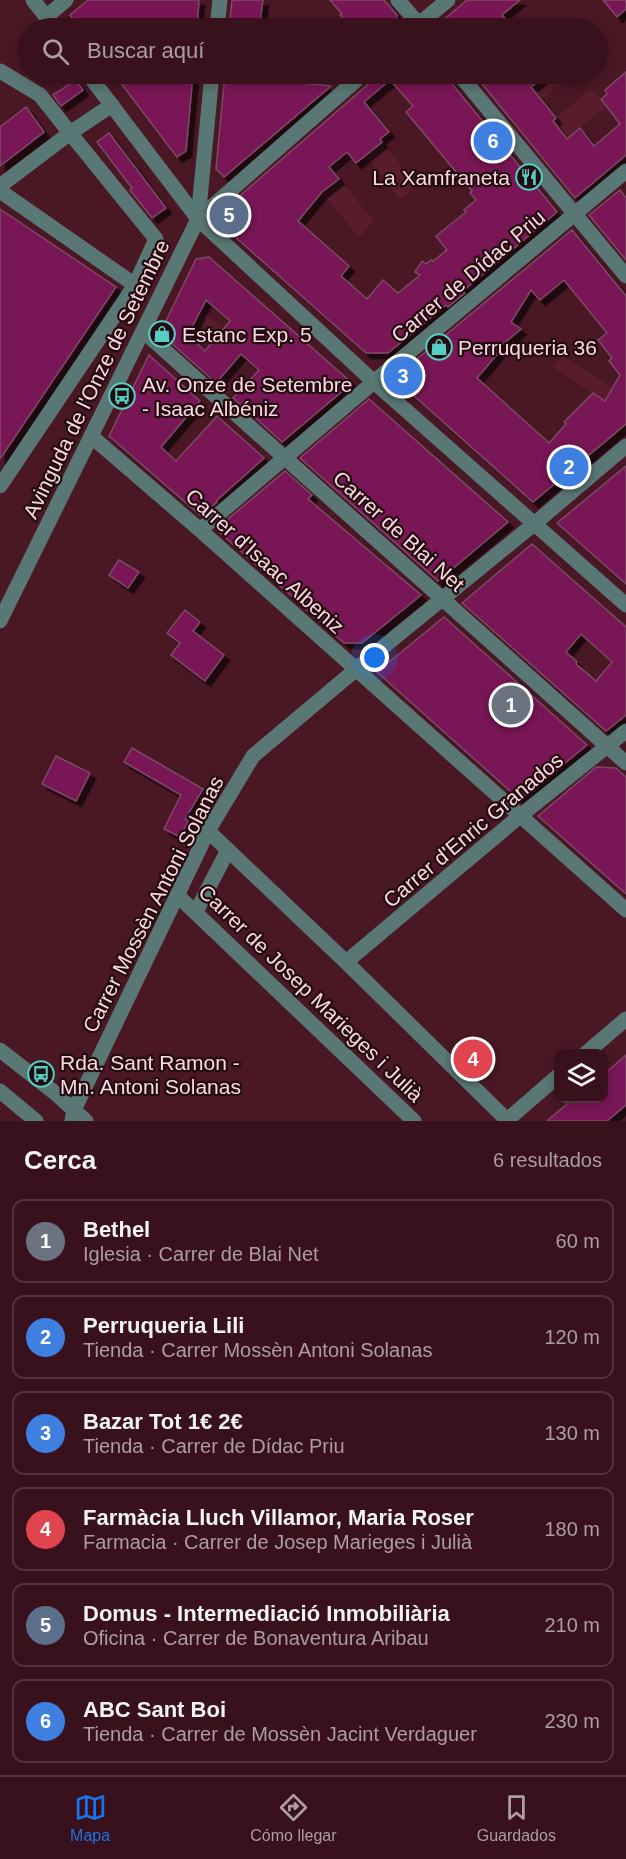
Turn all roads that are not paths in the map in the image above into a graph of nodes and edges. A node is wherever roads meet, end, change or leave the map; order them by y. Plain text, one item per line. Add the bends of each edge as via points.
1 (33, 0) edge
2 (66, 0) edge
3 (220, 0) edge
4 (398, 0) edge
5 (448, 0) edge
6 (46, 18) edge
7 (53, 18) edge
8 (218, 18) edge
9 (411, 18) edge
10 (428, 18) edge
11 (0, 70) edge
12 (18, 81) edge
13 (22, 84) edge
14 (96, 84) edge
15 (211, 84) edge
16 (352, 84) edge
17 (467, 84) edge
18 (112, 105) junction
19 (70, 133) junction
20 (626, 171) edge
21 (0, 186) edge
22 (0, 191) edge
23 (575, 213) junction
24 (198, 219) junction
25 (626, 276) edge
26 (135, 285) junction
27 (143, 331) junction
28 (374, 382) junction
29 (91, 436) junction
30 (626, 446) edge
31 (285, 458) junction
32 (0, 486) edge
33 (534, 525) junction
34 (200, 530) junction
35 (442, 599) junction
36 (626, 605) edge
37 (0, 621) edge
38 (356, 669) junction
39 (626, 731) edge
40 (608, 746) junction
41 (626, 763) edge
42 (520, 816) junction
43 (208, 831) junction
44 (228, 850) junction
45 (178, 896) junction
46 (626, 910) edge
47 (196, 912) junction
48 (346, 962) junction
49 (626, 1019) edge
50 (590, 1049) edge
51 (0, 1050) edge
52 (554, 1079) edge
53 (0, 1091) edge
54 (73, 1115) edge
55 (506, 1120) edge
56 (36, 1121) edge
57 (86, 1121) edge
58 (414, 1121) edge

1 - 6 street
2 - 7 street
3 - 8 street
4 - 9 street
5 - 10 street
11 - 12 street
13 - 19 street via 40,95
14 - 18 street
15 - 24 street
16 - 24 street
17 - 23 street
18 - 19 street
18 - 24 street
19 - 21 street
19 - 26 street via 156,239
20 - 23 street, Carrer de Dídac Priu
22 - 26 street
23 - 25 street
23 - 28 street, Carrer de Dídac Priu
24 - 27 street, Avinguda de l'Onze de Setembre
24 - 28 street
26 - 32 street
27 - 29 street, Avinguda de l'Onze de Setembre
27 - 31 street, Carrer de Blai Net
28 - 31 street, Carrer de Dídac Priu
28 - 33 street
29 - 34 street, Carrer d'Isaac Albeniz
29 - 37 street, Avinguda de l'Onze de Setembre
30 - 33 street, Carrer Mossèn Antoni Solanas
31 - 34 street, Carrer de Dídac Priu
31 - 35 street, Carrer de Blai Net
33 - 35 street, Carrer Mossèn Antoni Solanas
33 - 36 street
34 - 38 street, Carrer d'Isaac Albeniz
35 - 38 street, Carrer Mossèn Antoni Solanas
35 - 40 street, Carrer de Blai Net
38 - 42 street, Carrer d'Isaac Albeniz
38 - 43 street, Carrer Mossèn Antoni Solanas via 253,756
39 - 40 street, Carrer d'Enric Granados
40 - 41 street, Carrer de Blai Net
40 - 42 street, Carrer d'Enric Granados
42 - 46 street, Carrer d'Isaac Albeniz
42 - 48 street, Carrer d'Enric Granados
43 - 44 street
43 - 45 street, Carrer Mossèn Antoni Solanas
44 - 47 street
44 - 48 street
45 - 47 street, Carrer de Josep Marieges i Julià
45 - 54 street, Carrer Mossèn Antoni Solanas
47 - 58 street, Carrer de Josep Marieges i Julià
48 - 55 street
49 - 50 street
51 - 54 street
52 - 55 street
53 - 56 street
54 - 57 street

